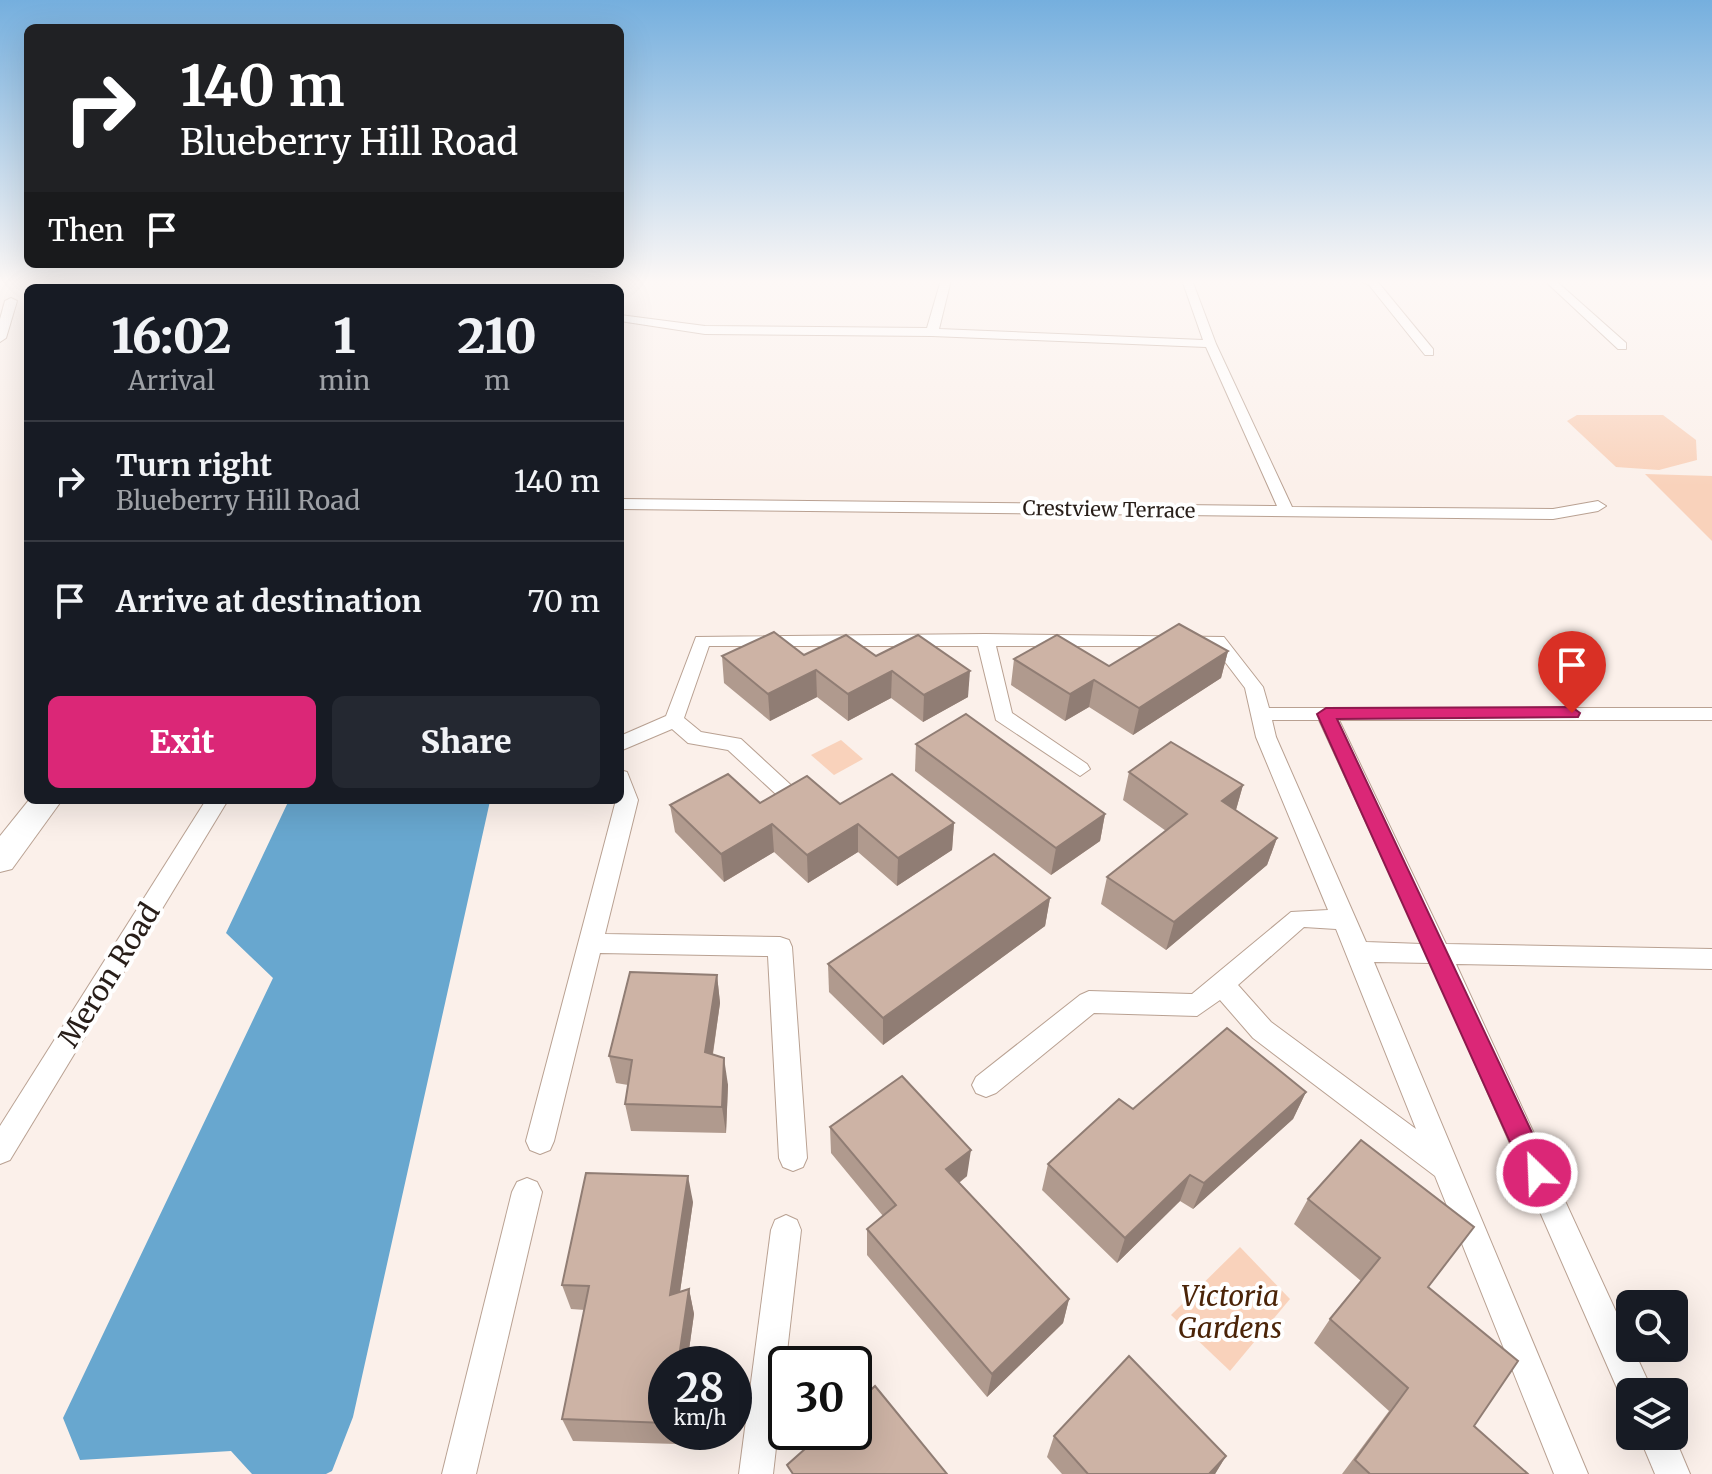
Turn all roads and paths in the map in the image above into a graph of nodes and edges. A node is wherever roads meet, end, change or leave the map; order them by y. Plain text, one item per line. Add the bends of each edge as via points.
1 (1212, 349) edge
2 (1426, 349) edge
3 (1429, 352) dead end
4 (624, 504) edge
5 (1598, 506) dead end
6 (1286, 510) junction
7 (985, 639) junction
8 (1260, 714) junction
9 (1326, 714) junction
10 (1712, 714) edge
11 (674, 720) junction
12 (624, 742) edge
13 (1080, 769) dead end
14 (624, 790) edge
15 (786, 792) edge
16 (43, 804) edge
17 (215, 804) edge
18 (2, 855) edge
19 (1344, 920) junction
20 (589, 943) junction
21 (1358, 952) junction
22 (1439, 954) junction
23 (1712, 959) edge
24 (1222, 985) junction
25 (986, 1085) dead end
26 (540, 1141) dead end
27 (0, 1151) edge
28 (793, 1158) dead end
29 (1443, 1166) junction
30 (527, 1192) dead end
31 (786, 1230) dead end
32 (1630, 1378) edge
33 (1662, 1450) edge
34 (459, 1474) edge
35 (756, 1474) edge
36 (1571, 1474) edge
37 (1673, 1474) edge

1 - 6 street
2 - 3 street
4 - 6 street, Crestview Terrace
5 - 6 street, Crestview Terrace via 1553,514
7 - 8 street via 1218,641 1254,687
7 - 11 street via 702,641
7 - 13 street via 1003,716
8 - 9 street
8 - 19 street
9 - 10 street
9 - 22 street
11 - 12 street
11 - 15 street via 695,738 734,744
14 - 20 street via 627,800
16 - 18 main road
17 - 27 street, Meron Road
19 - 21 street
19 - 24 street via 1299,918
20 - 26 street
20 - 28 street via 780,947
21 - 22 street
21 - 29 street
22 - 23 street
22 - 32 street
24 - 25 street via 1197,1005 1089,1002
24 - 29 street via 1262,1030
29 - 36 street
30 - 34 street
31 - 35 street
33 - 37 street

